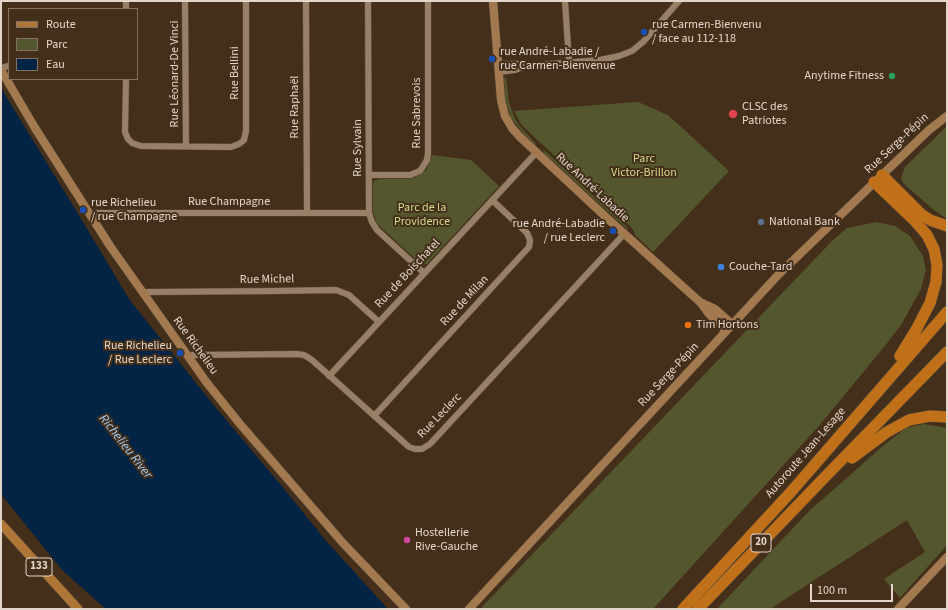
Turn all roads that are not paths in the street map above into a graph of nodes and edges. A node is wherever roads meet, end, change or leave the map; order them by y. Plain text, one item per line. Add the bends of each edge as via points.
1 (185, 1) edge
2 (246, 1) edge
3 (306, 1) edge
4 (368, 1) edge
5 (428, 1) edge
6 (493, 1) edge
7 (565, 1) edge
8 (679, 1) edge
9 (569, 62) junction
10 (498, 68) junction
11 (1, 69) edge
12 (126, 80) edge
13 (947, 116) edge
14 (186, 146) junction
15 (536, 152) junction
16 (369, 175) junction
17 (878, 178) junction
18 (492, 200) junction
19 (307, 213) junction
20 (369, 213) junction
21 (90, 216) junction
22 (947, 226) edge
23 (624, 234) junction
24 (424, 273) junction
25 (144, 294) junction
26 (947, 312) edge
27 (379, 322) junction
28 (729, 327) junction
29 (947, 352) edge
30 (188, 357) junction
31 (329, 376) junction
32 (880, 388) junction
33 (374, 416) junction
34 (947, 417) edge
35 (824, 478) junction
36 (1, 524) edge
37 (947, 557) edge
38 (947, 565) edge
39 (684, 608) edge
40 (78, 609) edge
41 (406, 609) edge
42 (469, 609) edge
43 (698, 609) edge
44 (898, 609) edge
45 (906, 609) edge

1 - 14 street, Rue Léonard-De Vinci
2 - 14 street, Rue Bellini via 245,138 241,143 231,147
3 - 19 street, Rue Raphaël
4 - 16 street, Rue Sylvain
5 - 16 street, Rue Sabrevois via 427,160 420,171 410,175
6 - 10 street, Rue André-Labadie
7 - 9 street
8 - 9 street via 647,39 630,51 610,59
9 - 10 street via 526,66 515,70
10 - 15 street, Rue André-Labadie via 501,104 507,120 516,133
11 - 21 street, Rue Richelieu
12 - 14 street via 125,130 129,141 139,146
13 - 17 street, Rue Serge-Pépin
15 - 18 street, Rue de Boischatel
15 - 23 street, Rue André-Labadie
16 - 20 street, Rue Sylvain
17 - 22 highway via 921,214
17 - 28 street, Rue Serge-Pépin via 779,274
17 - 32 highway via 926,235 935,254 937,270 936,286 926,311
18 - 24 street, Rue de Boischatel
18 - 33 street, Rue de Milan via 527,233 529,247
19 - 20 street, Rue Champagne
19 - 21 street, Rue Champagne via 96,213
20 - 24 street, Rue Sylvain via 377,230
21 - 25 street, Rue Richelieu
23 - 28 street, Rue André-Labadie via 701,303 709,314
23 - 33 street, Rue Leclerc via 426,447 409,447
24 - 27 street, Rue de Boischatel
25 - 27 street, Rue Michel via 336,290 349,295
25 - 30 street, Rue Richelieu
26 - 32 highway, Autoroute Jean-Lesage / 20
27 - 31 street, Rue de Boischatel
28 - 42 street, Rue Serge-Pépin
29 - 35 highway, 20
30 - 31 street, Rue Leclerc via 301,354 310,358
30 - 41 street, Rue Richelieu via 240,424 342,542
31 - 33 street, Rue Leclerc
32 - 39 highway, Autoroute Jean-Lesage / 20 via 790,493
34 - 35 highway via 925,416 904,422
35 - 43 highway, 20
36 - 40 main road, 133
37 - 44 street
38 - 45 street

